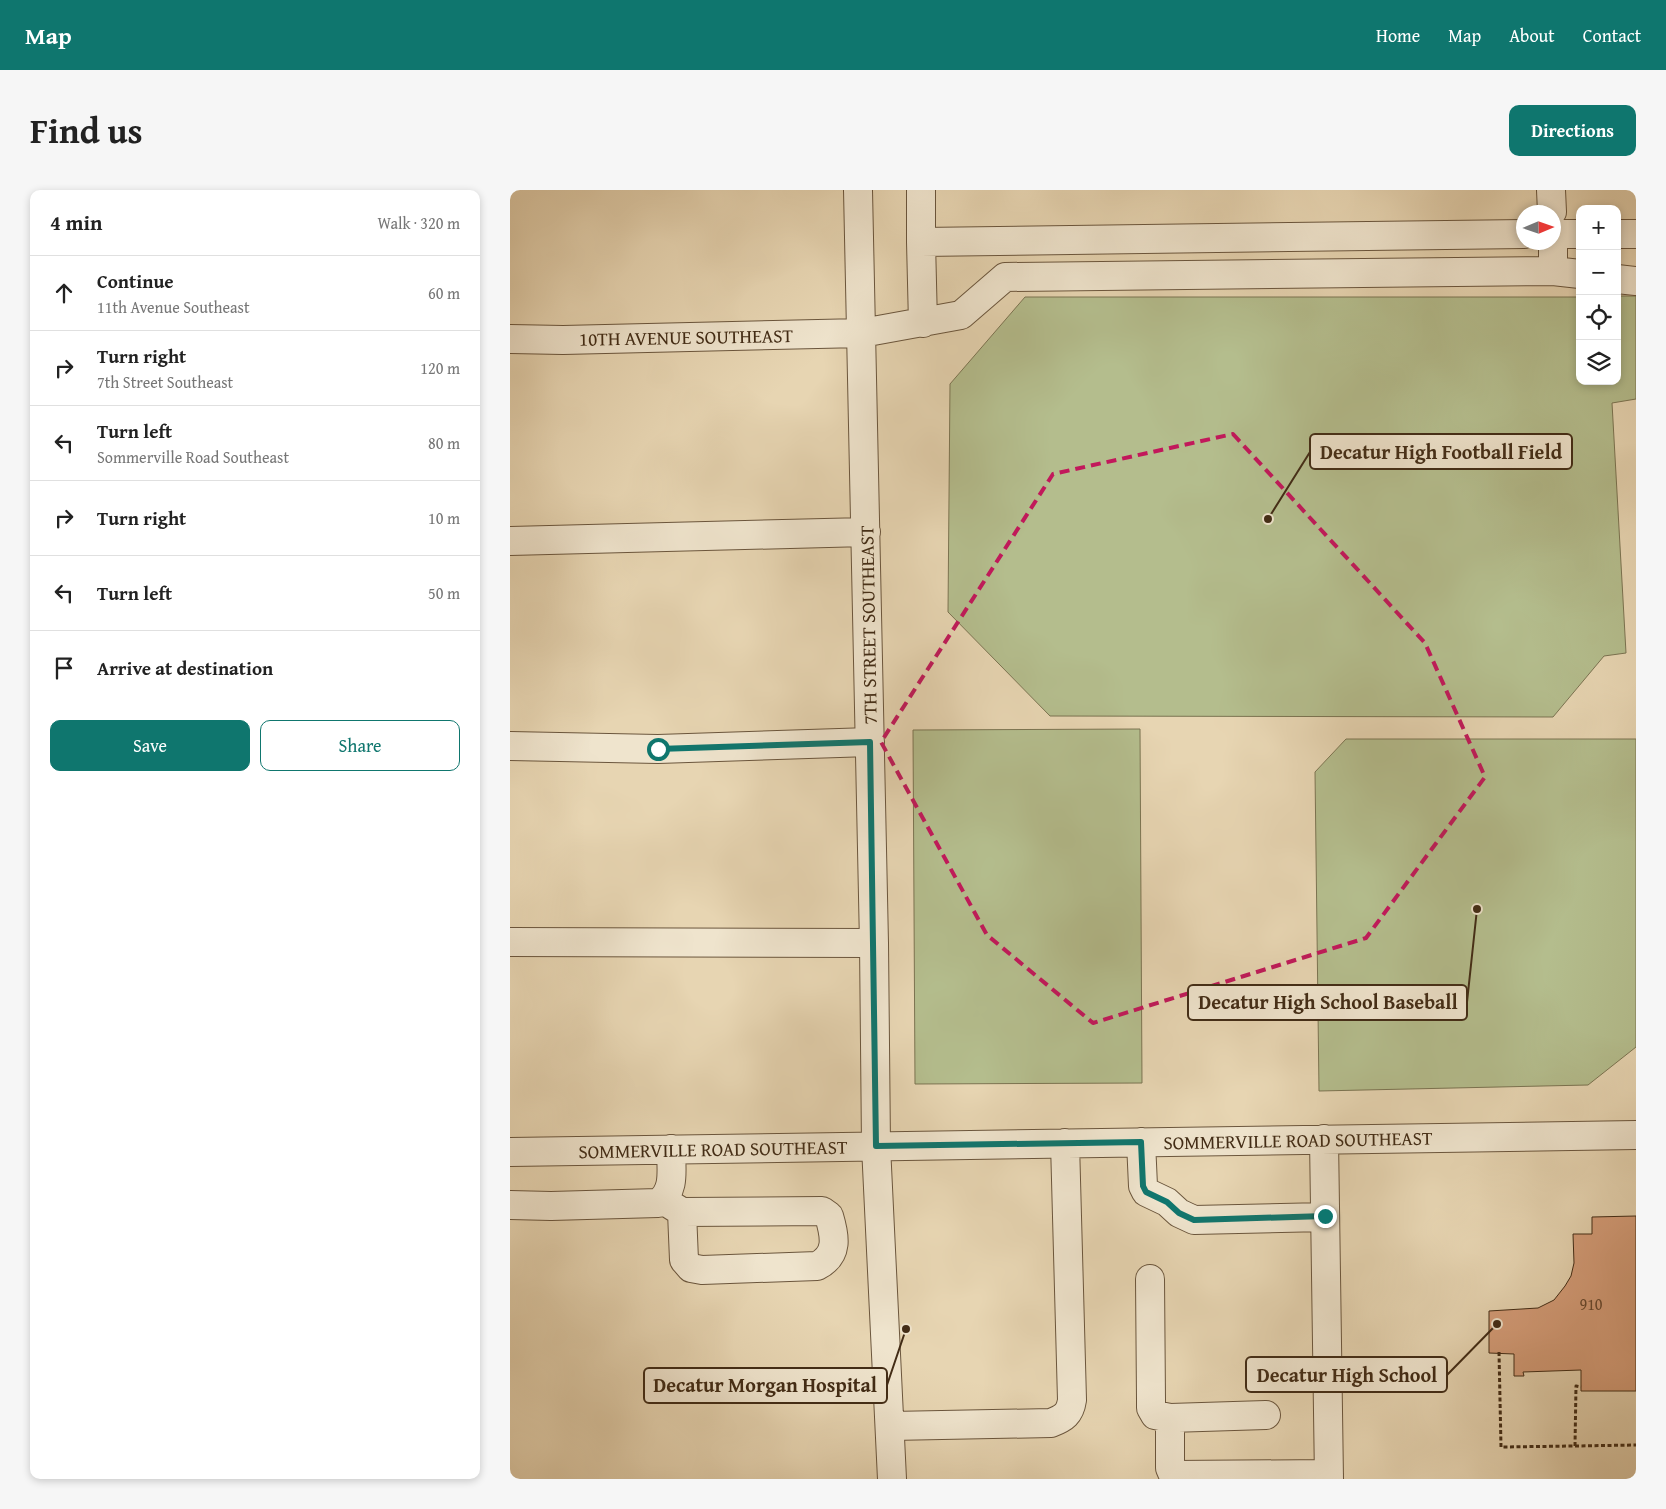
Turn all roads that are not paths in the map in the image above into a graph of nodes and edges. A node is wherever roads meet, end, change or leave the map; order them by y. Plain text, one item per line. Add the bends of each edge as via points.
1 (858, 190) edge
2 (921, 190) edge
3 (1551, 190) edge
4 (1552, 205) edge
5 (1516, 234) edge
6 (1561, 234) edge
7 (1576, 234) edge
8 (1621, 234) edge
9 (1636, 234) edge
10 (921, 242) junction
11 (1552, 250) edge
12 (1553, 271) junction
13 (1576, 274) edge
14 (1621, 279) edge
15 (1636, 281) edge
16 (923, 323) junction
17 (862, 333) junction
18 (510, 339) edge
19 (866, 532) junction
20 (510, 541) edge
21 (870, 742) junction
22 (510, 746) edge
23 (510, 942) edge
24 (874, 943) junction
25 (1636, 1135) edge
26 (1324, 1139) junction
27 (1141, 1142) junction
28 (1065, 1143) junction
29 (876, 1146) junction
30 (671, 1149) junction
31 (510, 1152) edge
32 (510, 1205) edge
33 (673, 1206) junction
34 (1325, 1216) junction
35 (1150, 1279) dead end
36 (1266, 1415) dead end
37 (1170, 1418) junction
38 (891, 1426) junction
39 (1329, 1476) edge
40 (1181, 1477) edge
41 (892, 1479) edge

1 - 17 street, 7TH STREET SOUTHEAST
2 - 10 street
3 - 4 street
5 - 10 street
6 - 7 street
8 - 9 street
10 - 16 street
11 - 12 street
12 - 13 street, 10TH AVENUE SOUTHEAST
12 - 16 street, 10TH AVENUE SOUTHEAST via 1005,277 961,315
14 - 15 street
16 - 17 street, 10TH AVENUE SOUTHEAST
17 - 18 street, 10TH AVENUE SOUTHEAST
17 - 19 street, 7TH STREET SOUTHEAST
19 - 20 street
19 - 21 street, 7TH STREET SOUTHEAST
21 - 22 street via 658,749
21 - 24 street, 7TH STREET SOUTHEAST
23 - 24 street
24 - 29 street, 7TH STREET SOUTHEAST
25 - 26 street, SOMMERVILLE ROAD SOUTHEAST
26 - 27 street, SOMMERVILLE ROAD SOUTHEAST
26 - 34 street
27 - 28 street, SOMMERVILLE ROAD SOUTHEAST
27 - 34 street via 1146,1192 1194,1220
28 - 29 street, SOMMERVILLE ROAD SOUTHEAST
28 - 38 street via 1070,1411 1051,1423
29 - 30 street, SOMMERVILLE ROAD SOUTHEAST
29 - 38 street, 7TH STREET SOUTHEAST
30 - 31 street, SOMMERVILLE ROAD SOUTHEAST
30 - 33 street
32 - 33 street
33 - 33 street via 684,1260 691,1268 817,1266 827,1261 831,1253 834,1236 829,1216 822,1211
34 - 39 street
35 - 37 street via 1151,1408 1156,1416
36 - 37 street
37 - 40 street via 1170,1468 1173,1474
38 - 41 street, 7TH STREET SOUTHEAST
39 - 40 street

